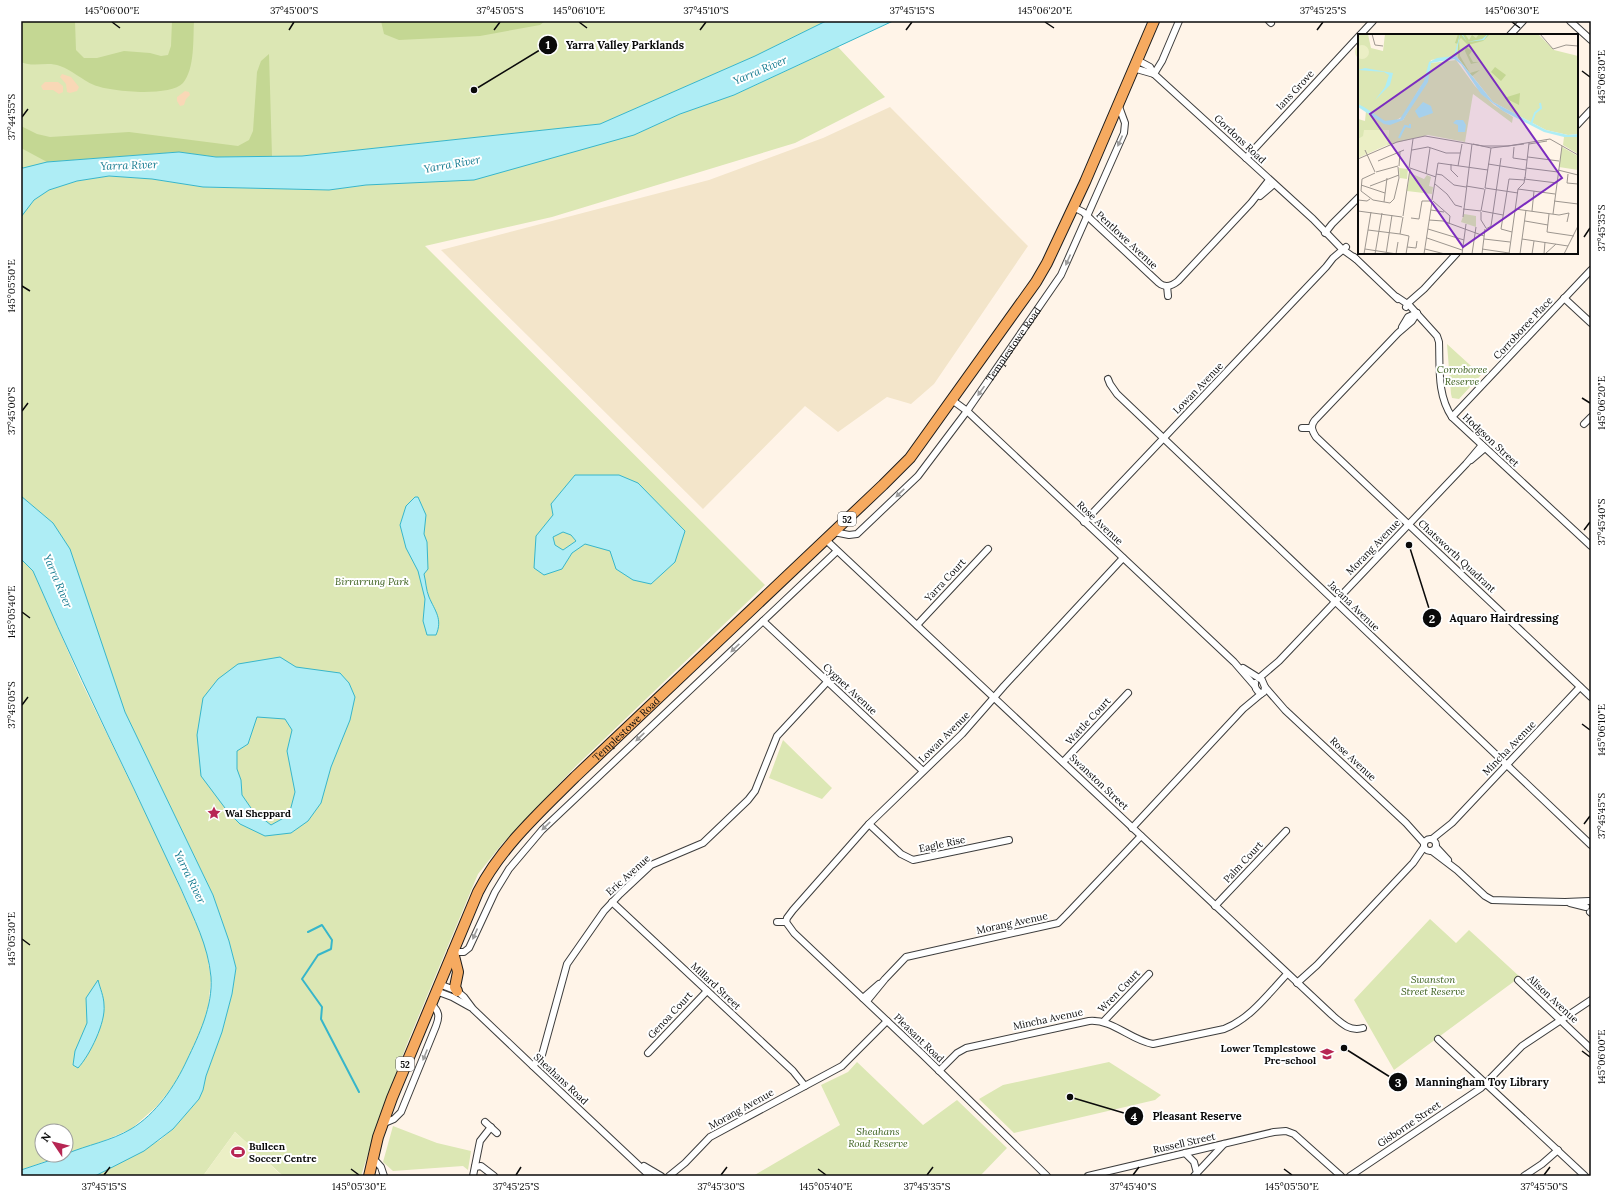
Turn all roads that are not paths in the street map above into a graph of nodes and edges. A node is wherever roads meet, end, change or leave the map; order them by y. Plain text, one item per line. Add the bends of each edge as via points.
1 (1154, 21) edge
2 (1179, 21) edge
3 (1373, 21) edge
4 (1523, 21) edge
5 (1570, 21) edge
6 (1362, 34) edge
7 (1511, 34) edge
8 (1358, 38) edge
9 (1591, 40) edge
10 (1135, 64) junction
11 (1154, 74) junction
12 (1118, 104) junction
13 (1591, 110) edge
14 (1578, 124) edge
15 (1246, 158) junction
16 (1272, 182) junction
17 (1358, 198) edge
18 (1073, 207) junction
19 (1087, 216) junction
20 (1327, 231) junction
21 (1344, 249) junction
22 (1456, 254) edge
23 (1591, 270) edge
24 (1167, 286) junction
25 (1168, 296) dead end
26 (1564, 298) junction
27 (1408, 306) junction
28 (1415, 314) junction
29 (1591, 323) edge
30 (1108, 379) dead end
31 (952, 400) junction
32 (967, 411) junction
33 (1452, 417) junction
34 (1591, 417) edge
35 (1584, 424) dead end
36 (1302, 428) dead end
37 (1311, 428) junction
38 (1164, 439) junction
39 (1483, 446) junction
40 (1084, 522) junction
41 (1409, 524) junction
42 (834, 532) junction
43 (826, 540) junction
44 (1591, 546) edge
45 (988, 549) dead end
46 (837, 551) junction
47 (1123, 558) junction
48 (1335, 602) junction
49 (763, 621) junction
50 (917, 625) junction
51 (1234, 662) junction
52 (828, 681) junction
53 (1262, 686) junction
54 (1255, 687) junction
55 (1580, 687) junction
56 (1128, 693) dead end
57 (1591, 697) edge
58 (994, 698) junction
59 (1243, 709) junction
60 (1063, 762) junction
61 (1507, 765) junction
62 (923, 771) junction
63 (869, 824) junction
64 (1132, 828) junction
65 (1286, 831) dead end
66 (1141, 836) junction
67 (1009, 840) dead end
68 (1430, 845) junction
69 (1591, 845) edge
70 (1590, 900) edge
71 (612, 902) junction
72 (1565, 902) junction
73 (1216, 906) junction
74 (1590, 911) edge
75 (777, 922) dead end
76 (786, 922) junction
77 (453, 952) junction
78 (1150, 974) dead end
79 (1287, 974) junction
80 (1518, 980) dead end
81 (1299, 985) junction
82 (438, 988) junction
83 (457, 991) junction
84 (707, 991) junction
85 (865, 1000) junction
86 (1591, 1000) edge
87 (431, 1004) junction
88 (473, 1009) junction
89 (886, 1020) junction
90 (1561, 1020) junction
91 (1104, 1021) junction
92 (1363, 1028) dead end
93 (1438, 1039) dead end
94 (1591, 1049) edge
95 (648, 1054) dead end
96 (533, 1066) junction
97 (939, 1071) junction
98 (1486, 1083) junction
99 (805, 1086) junction
100 (485, 1122) dead end
101 (382, 1124) junction
102 (491, 1127) junction
103 (497, 1133) dead end
104 (1224, 1144) junction
105 (1558, 1150) junction
106 (1185, 1153) junction
107 (373, 1158) junction
108 (637, 1162) junction
109 (685, 1163) junction
110 (475, 1167) junction
111 (1039, 1168) junction
112 (1196, 1174) edge
113 (369, 1176) edge
114 (384, 1176) edge
115 (474, 1176) edge
116 (494, 1176) edge
117 (650, 1176) edge
118 (661, 1176) edge
119 (669, 1176) edge
120 (677, 1176) edge
121 (1046, 1176) edge
122 (1053, 1176) edge
123 (1088, 1176) edge
124 (1341, 1176) edge
125 (1350, 1176) edge
126 (1524, 1176) edge
127 (1585, 1176) edge

1 - 10 main road, Templestowe Road / 52
2 - 11 street
3 - 6 street, Ians Grove
4 - 7 street
5 - 9 street
8 - 15 street, Ians Grove
10 - 11 street, Gordons Road via 1150,67
10 - 12 main road, Templestowe Road / 52
11 - 15 street, Gordons Road
12 - 18 main road, Templestowe Road / 52
12 -> 19 street, Templestowe Road via 1124,118 1124,133
13 - 14 street
15 - 16 street, Gordons Road
16 - 20 street, Gordons Road
16 - 24 street via 1178,281
17 - 20 street
18 - 19 street, Pentlowe Avenue
18 - 31 main road, Templestowe Road / 52 via 1048,263
19 - 24 street, Pentlowe Avenue via 1159,283
19 -> 32 street, Templestowe Road via 1061,275
20 - 21 street, Gordons Road
21 - 27 street, Gordons Road
21 - 38 street, Lowan Avenue
22 - 27 street
23 - 26 street, Corroboree Place
24 - 25 street
26 - 29 street
26 - 33 street, Corroboree Place
27 - 28 street, Hodgson Street
28 - 33 street, Hodgson Street via 1439,338 1442,394
28 - 37 street via 1412,321 1315,420
30 - 38 street, Jacana Avenue via 1117,394
31 - 32 street, Rose Avenue
31 - 42 main road, Templestowe Road / 52 via 910,458
32 - 40 street, Rose Avenue
32 -> 42 street, Templestowe Road via 918,476 857,534
33 - 39 street, Hodgson Street
34 - 35 street
36 - 37 street
37 - 41 street, Chatsworth Quadrant via 1316,437
38 - 40 street, Lowan Avenue
38 - 48 street, Jacana Avenue
39 - 41 street, Morang Avenue
39 - 44 street, Hodgson Street
40 - 47 street, Rose Avenue
41 - 48 street, Morang Avenue
41 - 55 street, Chatsworth Quadrant
42 - 43 main road, Templestowe Road / 52
43 - 46 street, Swanston Street
43 - 77 main road, Templestowe Road / 52 via 530,823 485,879
45 - 50 street, Yarra Court
46 - 49 street, Templestowe Road
46 - 50 street, Swanston Street
47 - 51 street, Rose Avenue
47 - 58 street, Lowan Avenue
48 - 53 street, Morang Avenue via 1278,661
48 - 61 street, Jacana Avenue
49 - 52 street, Cygnet Avenue
49 -> 77 street, Templestowe Road via 542,830 513,864 495,892 469,948 464,952
50 - 58 street, Swanston Street
51 - 53 street, Rose Avenue
51 - 54 street, Rose Avenue
52 - 62 street, Cygnet Avenue
52 - 71 street, Eric Avenue via 777,736 755,791 748,800 707,840 651,865
53 - 54 street, Rose Avenue
53 - 54 street, Morang Avenue via 1255,681
53 - 59 street, Morang Avenue
53 - 68 street, Rose Avenue
54 - 59 street, Morang Avenue
55 - 57 street, Chatsworth Quadrant
55 - 61 street, Mincha Avenue
56 - 60 street, Wattle Court
58 - 60 street, Swanston Street
58 - 62 street, Lowan Avenue via 962,734
59 - 64 street, Morang Avenue
60 - 64 street, Swanston Street
61 - 68 street, Mincha Avenue
61 - 69 street, Jacana Avenue
62 - 63 street, Lowan Avenue
63 - 67 street, Eagle Rise via 901,854 913,860
63 - 76 street, Lowan Avenue via 793,910
64 - 66 street, Swanston Street
65 - 73 street, Palm Court
66 - 73 street, Swanston Street
66 - 85 street, Morang Avenue via 1058,923 911,955 902,960
68 - 72 street, Rose Avenue via 1492,900
68 - 81 street, Mincha Avenue
70 - 72 street, Rose Avenue
70 - 74 street via 1587,904
71 - 84 street, Millard Street
71 - 96 street, Eric Avenue via 567,964 542,1054
72 - 74 street, Rose Avenue
73 - 79 street, Swanston Street
75 - 76 street
76 - 85 street, Pleasant Road via 794,933
77 - 82 main road, Templestowe Road / 52
77 - 83 main road via 458,972 455,987
78 - 91 street, Wren Court
79 - 81 street, Swanston Street
79 - 91 street via 1246,1017 1224,1029 1153,1044 1143,1042
80 - 90 street, Alison Avenue
81 - 92 street, Swanston Street via 1347,1027 1354,1030
82 - 83 street, Sheahans Road
82 - 87 main road, Templestowe Road / 52
82 - 88 street, Sheahans Road
83 - 88 street, Sheahans Road
84 - 95 street, Genoa Court
84 - 99 street, Millard Street via 794,1071
85 - 89 street, Pleasant Road
86 - 90 street, Gisborne Street
87 - 101 main road, Templestowe Road / 52
87 -> 101 street via 437,1010 439,1019 434,1033 401,1112 394,1119
88 - 96 street, Sheahans Road
89 - 97 street, Pleasant Road
89 - 99 street, Morang Avenue via 842,1066
90 - 94 street, Alison Avenue
90 - 98 street, Gisborne Street via 1522,1046
91 - 97 street, Mincha Avenue via 1089,1021 972,1046 960,1050
93 - 98 street
96 - 108 street, Sheahans Road
97 - 111 street, Pleasant Road
98 - 105 street
98 - 125 street, Gisborne Street
99 - 109 street, Morang Avenue via 710,1137
100 - 102 street
101 - 107 main road, Templestowe Road / 52
102 - 103 street
102 - 110 street via 480,1141
104 - 106 street, Russell Street
104 - 112 street
104 - 124 street, Russell Street via 1274,1132 1290,1132
105 - 126 street
105 - 127 street
106 - 112 street via 1194,1162
106 - 123 street, Russell Street
107 - 113 main road, Templestowe Road / 52
107 - 114 street via 381,1167
108 - 117 street, Sheahans Road
108 - 118 street, Sheahans Road
109 - 119 street, Morang Avenue
109 - 120 street, Morang Avenue
110 - 115 street
110 - 116 street via 481,1166
111 - 121 street, Pleasant Road
111 - 122 street, Pleasant Road

